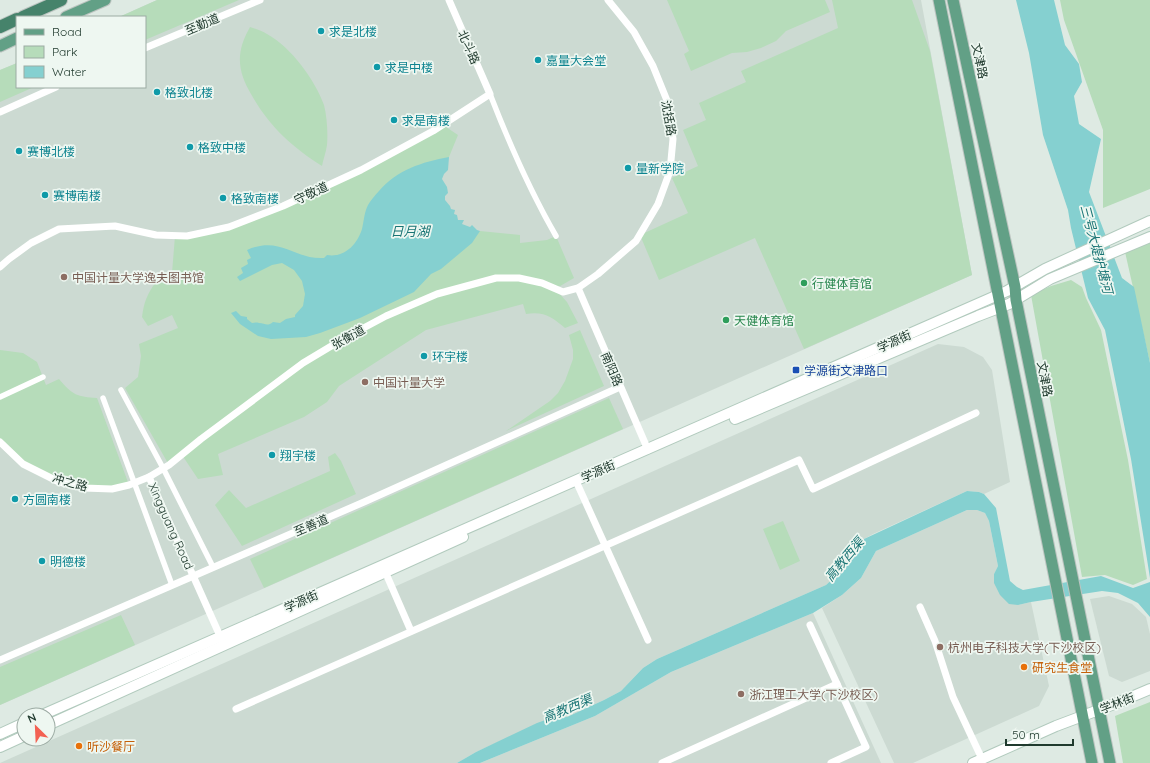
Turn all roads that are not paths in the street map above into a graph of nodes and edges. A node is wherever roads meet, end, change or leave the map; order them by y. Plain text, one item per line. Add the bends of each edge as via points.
1 (61, 0) edge
2 (105, 0) edge
3 (260, 0) edge
4 (449, 0) edge
5 (608, 0) edge
6 (939, 0) edge
7 (953, 0) edge
8 (25, 16) edge
9 (68, 16) edge
10 (16, 19) edge
11 (0, 27) edge
12 (16, 38) edge
13 (0, 46) edge
14 (146, 48) edge
15 (54, 88) edge
16 (490, 94) junction
17 (0, 112) edge
18 (1150, 221) edge
19 (556, 236) dead end
20 (1150, 237) edge
21 (0, 267) edge
22 (1015, 287) junction
23 (578, 288) junction
24 (999, 295) junction
25 (1016, 300) junction
26 (1000, 307) junction
27 (43, 377) dead end
28 (620, 387) junction
29 (121, 390) dead end
30 (0, 397) edge
31 (103, 398) dead end
32 (976, 413) dead end
33 (0, 442) edge
34 (648, 450) junction
35 (163, 468) junction
36 (149, 477) junction
37 (135, 482) junction
38 (577, 483) junction
39 (605, 546) junction
40 (214, 567) junction
41 (384, 569) junction
42 (193, 576) junction
43 (172, 585) junction
44 (920, 607) dead end
45 (810, 625) dead end
46 (411, 631) junction
47 (220, 636) junction
48 (648, 640) dead end
49 (0, 660) edge
50 (837, 684) junction
51 (1150, 689) edge
52 (56, 709) edge
53 (236, 709) dead end
54 (1099, 710) junction
55 (1082, 716) junction
56 (56, 721) edge
57 (16, 727) edge
58 (0, 734) edge
59 (16, 740) edge
60 (0, 747) edge
61 (977, 761) edge
62 (662, 763) edge
63 (831, 763) edge
64 (1092, 763) edge
65 (1110, 763) edge

1 - 8 highway
2 - 9 main road
3 - 14 street, 至勤道
4 - 16 street, 北斗路
5 - 23 street, 沈括路 via 634,32 653,66 668,103 673,139 670,171 658,204 636,241
6 - 24 main road
7 - 22 main road, 文津路
10 - 11 highway
12 - 13 main road
15 - 17 street
16 - 19 street via 538,205
16 - 21 street, 守敬道 via 433,131 360,170 283,206 229,227 186,236 156,235 115,226 59,229 31,243
18 - 22 main road, 学源街 via 1045,269
20 - 25 main road, 学源街 via 1050,279
22 - 24 main road, 学源街
22 - 25 main road, 文津路
23 - 28 street, 南阳路
23 - 35 street, 张衡道 via 563,292 542,283 519,278 496,278 437,294 386,316 304,363
24 - 26 main road
24 - 34 main road, 学源街
25 - 26 main road, 学源街
25 - 54 main road, 文津路
26 - 38 main road, 学源街
26 - 55 main road
27 - 30 street
28 - 34 street, 南阳路
28 - 40 street, 至善道
29 - 35 street
31 - 37 street
32 - 39 street via 813,489 799,460
33 - 37 street, 冲之路 via 23,464 59,482 84,488 112,489
34 - 38 main road, 学源街
35 - 36 street, 张衡道
35 - 40 street
36 - 37 street, 冲之路
36 - 42 street, Xingguang Road
37 - 43 street
38 - 39 street
38 - 41 main road, 学源街
39 - 46 street
39 - 48 street
40 - 42 street, 至善道
41 - 46 street
41 - 47 main road, 学源街
41 - 56 main road, 学源街
42 - 43 street, 至善道
42 - 47 street, Xingguang Road
43 - 49 street, 至善道
44 - 61 street via 935,641
45 - 50 street
46 - 53 street
47 - 52 main road, 学源街
50 - 62 street
50 - 63 street via 866,747
51 - 54 main road, 学林街
54 - 55 main road, 学林街
54 - 65 main road, 文津路
55 - 61 main road, 学林街
55 - 64 main road
57 - 58 main road
59 - 60 main road

